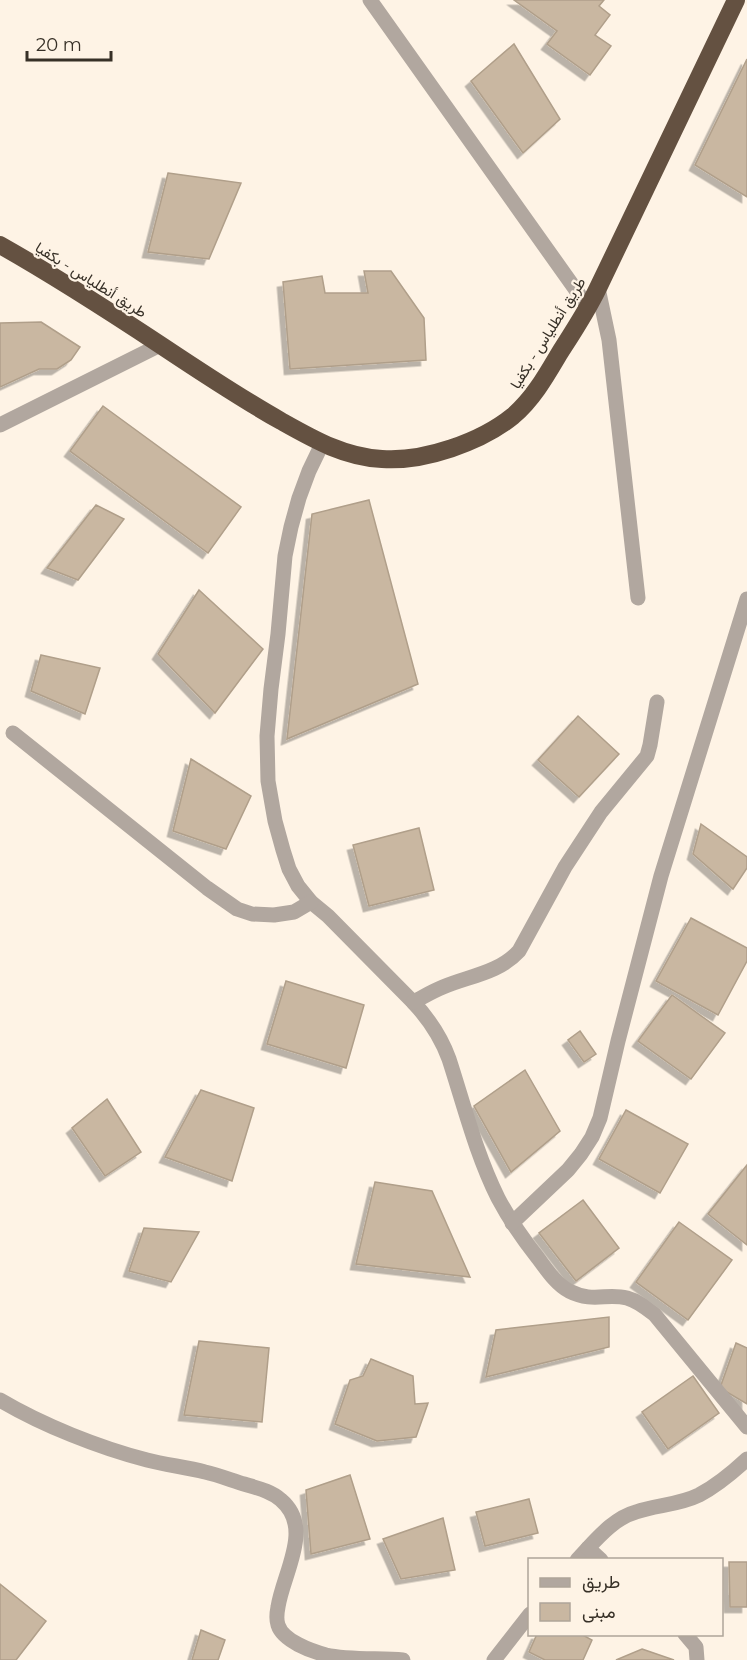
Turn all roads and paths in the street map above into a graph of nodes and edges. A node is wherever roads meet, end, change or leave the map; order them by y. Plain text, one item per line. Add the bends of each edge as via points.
1 (370, 0) edge
2 (736, 0) edge
3 (0, 245) edge
4 (598, 288) junction
5 (588, 307) junction
6 (160, 345) junction
7 (0, 425) edge
8 (322, 444) junction
9 (639, 598) dead end
10 (747, 599) edge
11 (657, 702) dead end
12 (13, 733) dead end
13 (311, 902) junction
14 (413, 1002) junction
15 (512, 1223) junction
16 (0, 1400) edge
17 (747, 1427) edge
18 (747, 1459) edge
19 (588, 1548) junction
20 (579, 1558) edge
21 (600, 1558) edge
22 (528, 1617) edge
23 (686, 1636) edge
24 (403, 1660) edge
25 (494, 1660) edge
26 (697, 1660) edge

1 - 5 street
2 - 4 highway, طريق أنطلياس - بكفيا
3 - 6 highway, طريق أنطلياس - بكفيا
4 - 5 highway, طريق أنطلياس - بكفيا
4 - 9 street via 609,340
5 - 8 highway, طريق أنطلياس - بكفيا via 533,395 512,417 487,432 460,445 408,459 352,454
6 - 7 street
6 - 8 highway, طريق أنطلياس - بكفيا via 251,405
8 - 13 street via 299,498 285,556 267,736 268,780 275,821 289,869
10 - 15 street via 661,876 600,1118 574,1162
11 - 14 street via 647,756 570,859 519,951 495,969
12 - 13 street via 237,909 274,915 294,912
13 - 14 street
14 - 15 street via 443,1044 482,1162
15 - 17 street via 555,1281 568,1290 582,1297 628,1299 655,1315
16 - 24 street via 114,1450 207,1472 274,1495 291,1511 296,1527 293,1554 280,1597 278,1626 297,1644 327,1655
18 - 19 street via 698,1495 625,1516
19 - 20 street
19 - 21 street
22 - 25 street
23 - 26 street via 696,1647

